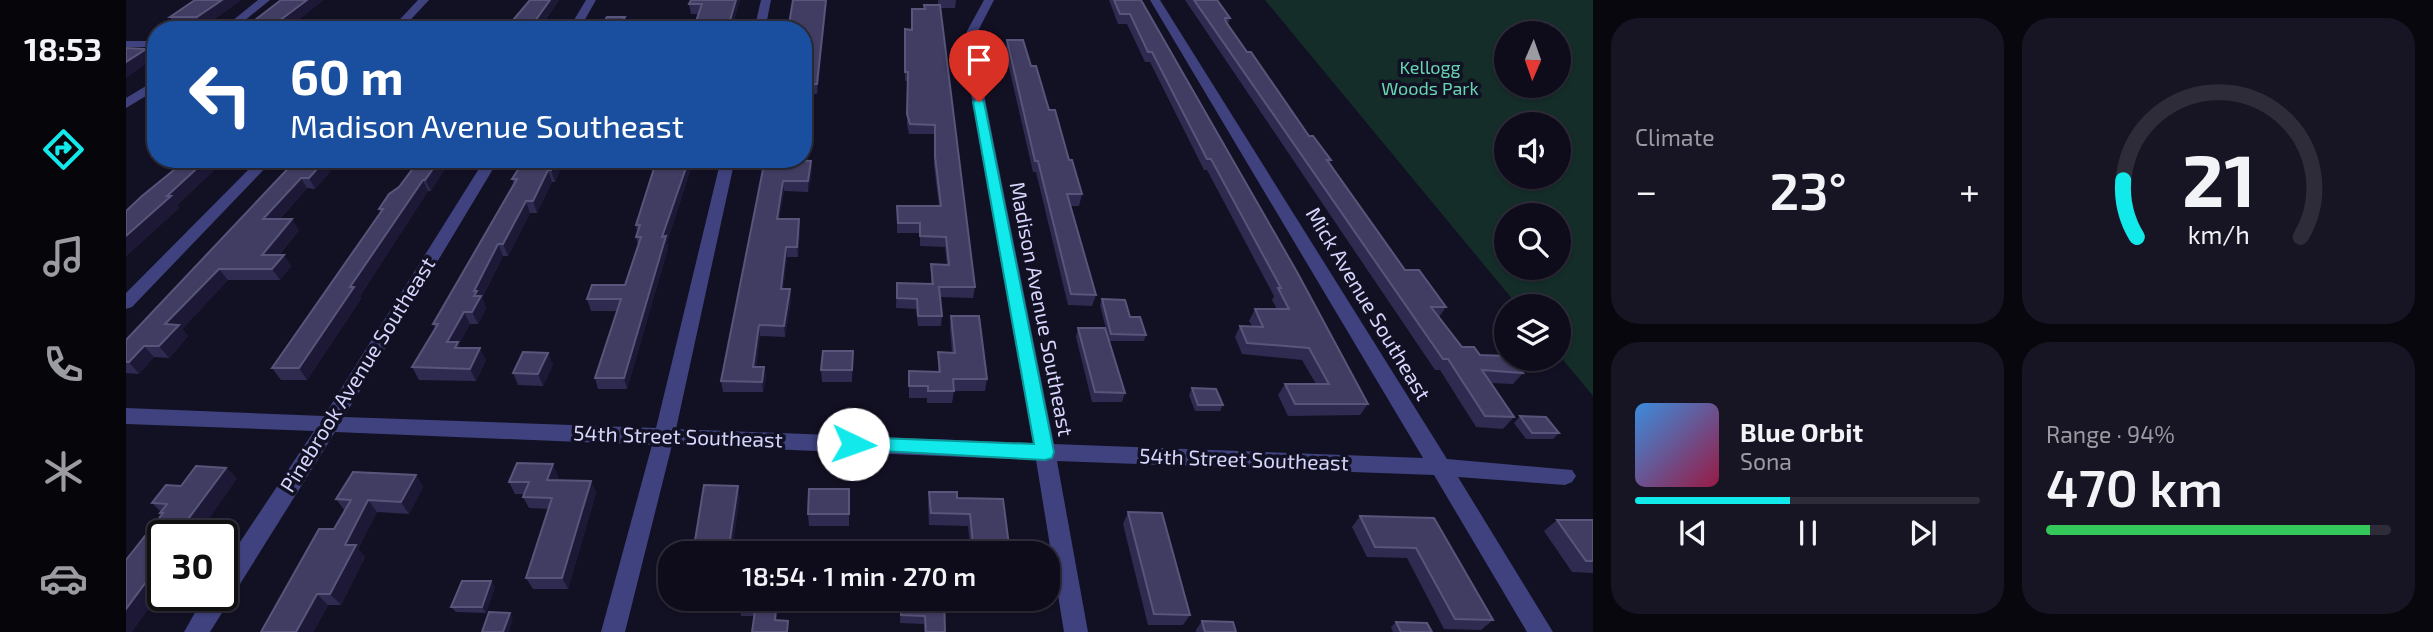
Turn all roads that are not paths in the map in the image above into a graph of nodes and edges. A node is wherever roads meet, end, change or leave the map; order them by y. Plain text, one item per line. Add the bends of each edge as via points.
1 (265, 0) edge
2 (424, 0) edge
3 (591, 0) edge
4 (766, 0) edge
5 (989, 0) edge
6 (1155, 0) edge
7 (238, 21) edge
8 (404, 21) edge
9 (578, 21) edge
10 (761, 21) edge
11 (126, 44) edge
12 (147, 44) edge
13 (147, 89) edge
14 (126, 104) edge
15 (258, 168) edge
16 (486, 168) edge
17 (726, 168) edge
18 (126, 303) edge
19 (126, 416) edge
20 (329, 424) junction
21 (664, 436) junction
22 (1045, 452) junction
23 (1440, 467) junction
24 (1565, 476) dead end
25 (238, 565) edge
26 (209, 611) edge
27 (196, 632) edge
28 (613, 632) edge
29 (1076, 632) edge
30 (1541, 632) edge

1 - 7 street
2 - 8 street
3 - 9 street
4 - 10 street
5 - 22 street, Madison Avenue Southeast via 975,20 970,54
6 - 23 street, Mick Avenue Southeast
11 - 12 street
13 - 14 street
15 - 18 street
16 - 20 street, Pinebrook Avenue Southeast
17 - 21 street
19 - 20 street, 54th Street Southeast
20 - 21 street, 54th Street Southeast
20 - 25 street, Pinebrook Avenue Southeast
21 - 22 street, 54th Street Southeast
21 - 28 street
22 - 23 street, 54th Street Southeast
22 - 29 street, Madison Avenue Southeast
23 - 24 street, 54th Street Southeast
23 - 30 street, Mick Avenue Southeast
26 - 27 street

